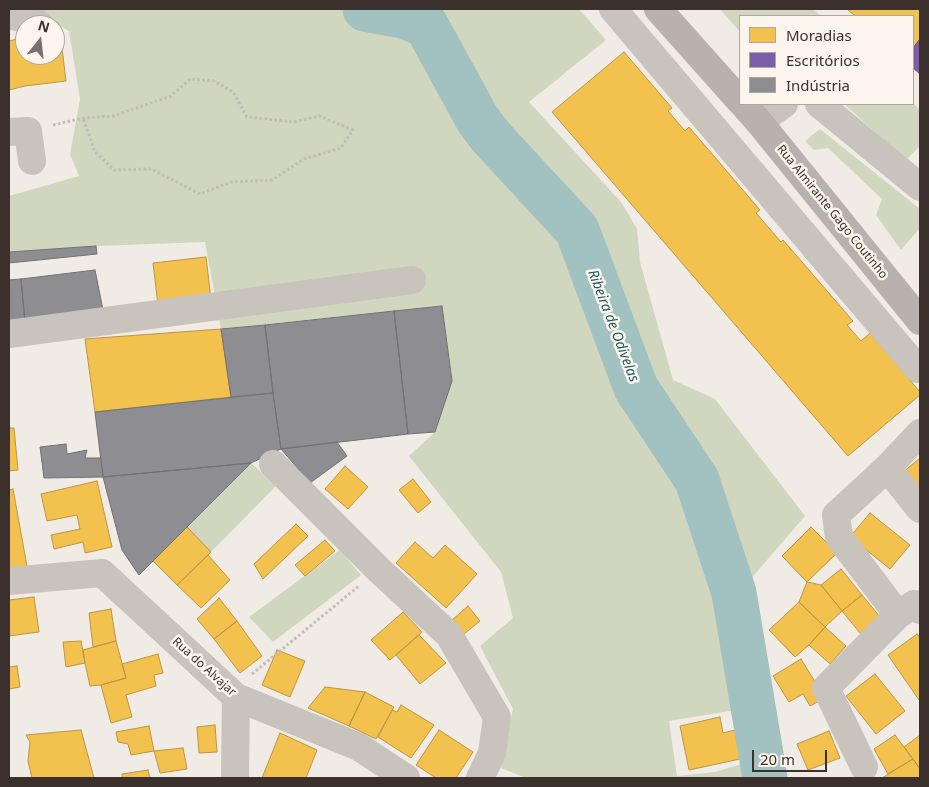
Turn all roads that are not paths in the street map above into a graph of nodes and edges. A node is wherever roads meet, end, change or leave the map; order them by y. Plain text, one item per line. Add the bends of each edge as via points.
1 (613, 9) edge
2 (658, 9) edge
3 (739, 100) edge
4 (777, 105) edge
5 (820, 105) edge
6 (747, 109) edge
7 (18, 131) edge
8 (32, 161) dead end
9 (920, 187) edge
10 (412, 280) dead end
11 (920, 321) edge
12 (9, 334) edge
13 (920, 369) edge
14 (920, 433) edge
15 (273, 464) dead end
16 (887, 468) junction
17 (920, 509) edge
18 (9, 581) edge
19 (909, 613) edge
20 (233, 695) junction
21 (864, 767) dead end
22 (235, 778) edge
23 (406, 778) edge
24 (480, 778) edge

1 - 13 street
2 - 3 main road, Rua Almirante Gago Coutinho
4 - 6 street
5 - 9 street
6 - 11 main road, Rua Almirante Gago Coutinho
7 - 8 street
10 - 12 street
14 - 16 street
15 - 24 street via 449,635 497,717 492,753
16 - 17 street
16 - 19 street via 836,515 839,536
18 - 20 street, Rua do Alvajar via 102,573
19 - 21 street via 826,688
20 - 22 street
20 - 23 street, Rua do Alvajar via 359,747

